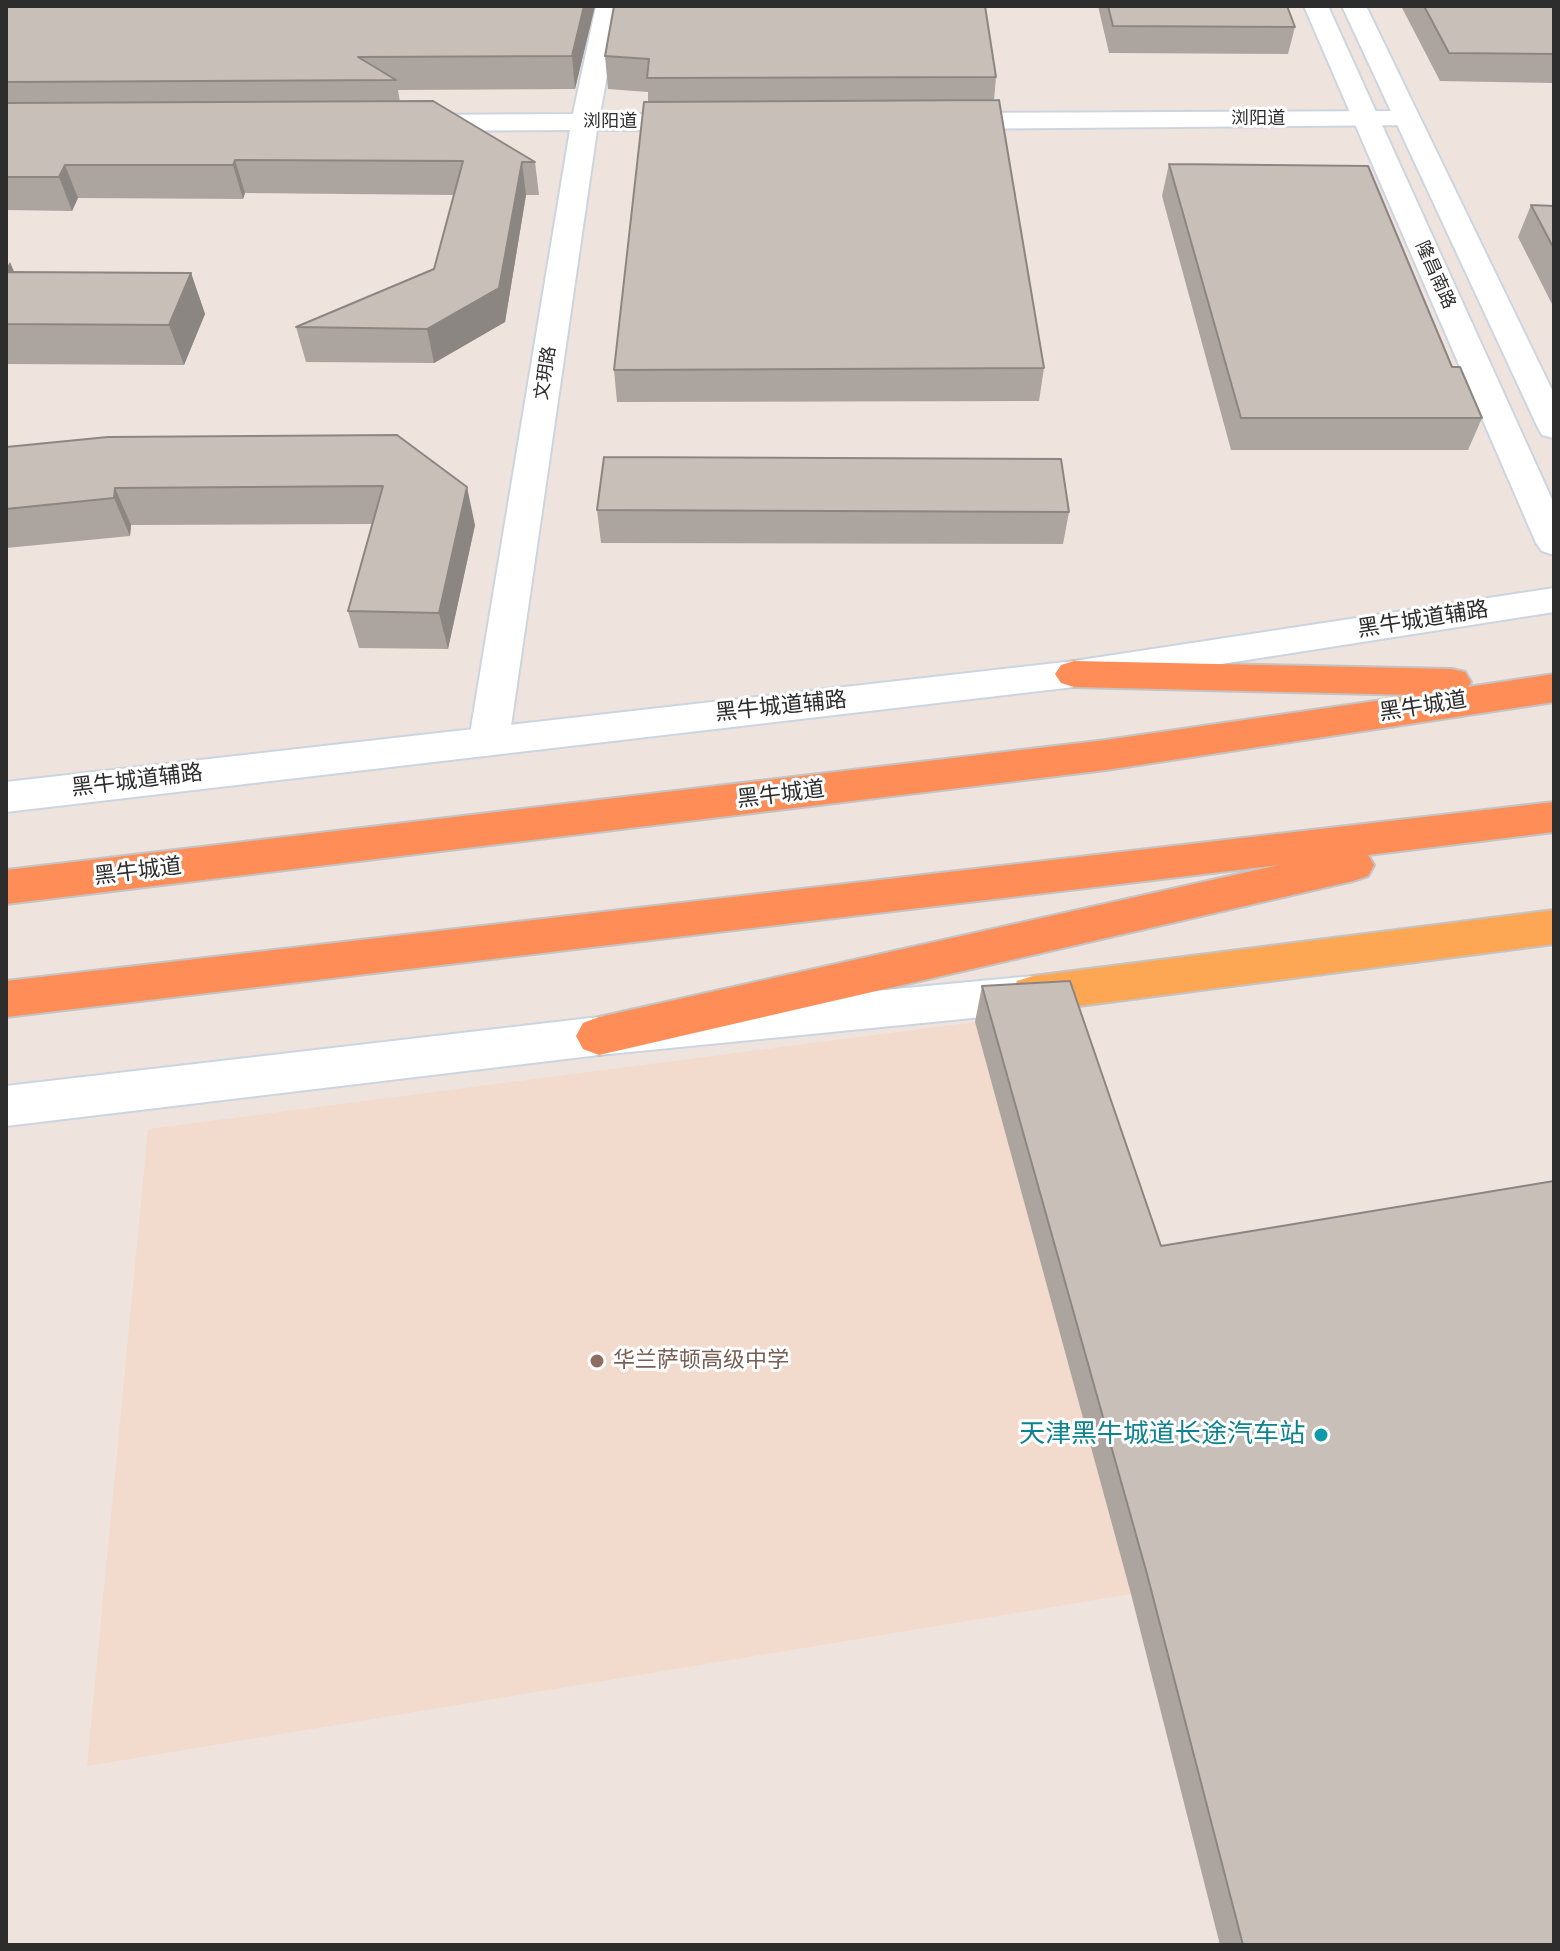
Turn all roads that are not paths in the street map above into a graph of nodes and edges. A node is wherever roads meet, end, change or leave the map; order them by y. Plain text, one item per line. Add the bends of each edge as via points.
1 (608, 6) edge
2 (1316, 6) edge
3 (1354, 6) edge
4 (1366, 119) junction
5 (1406, 119) junction
6 (919, 121) edge
7 (585, 122) junction
8 (728, 122) edge
9 (381, 123) edge
10 (1554, 428) edge
11 (1554, 543) edge
12 (1554, 600) edge
13 (1074, 674) junction
14 (1554, 686) edge
15 (489, 740) junction
16 (6, 797) edge
17 (1554, 818) edge
18 (6, 887) edge
19 (1554, 927) edge
20 (1033, 994) joint
21 (6, 999) edge
22 (599, 1036) junction
23 (6, 1106) edge

1 - 7 main road, 文玥路
2 - 4 main road, 隆昌南路
3 - 5 main road, 隆昌南路
4 - 5 main road, 浏阳道
4 - 6 main road, 浏阳道
4 - 11 main road, 隆昌南路
5 - 10 main road, 隆昌南路
7 - 8 main road, 浏阳道
7 - 9 main road, 浏阳道
7 - 15 main road, 文玥路
12 - 13 main road, 黑牛城道辅路
13 - 14 highway
13 - 15 main road, 黑牛城道辅路
14 - 18 highway, 黑牛城道 via 1106,755
15 - 16 main road, 黑牛城道辅路
17 - 21 highway
17 - 22 highway
19 - 20 main road
20 - 22 main road
22 - 23 main road

